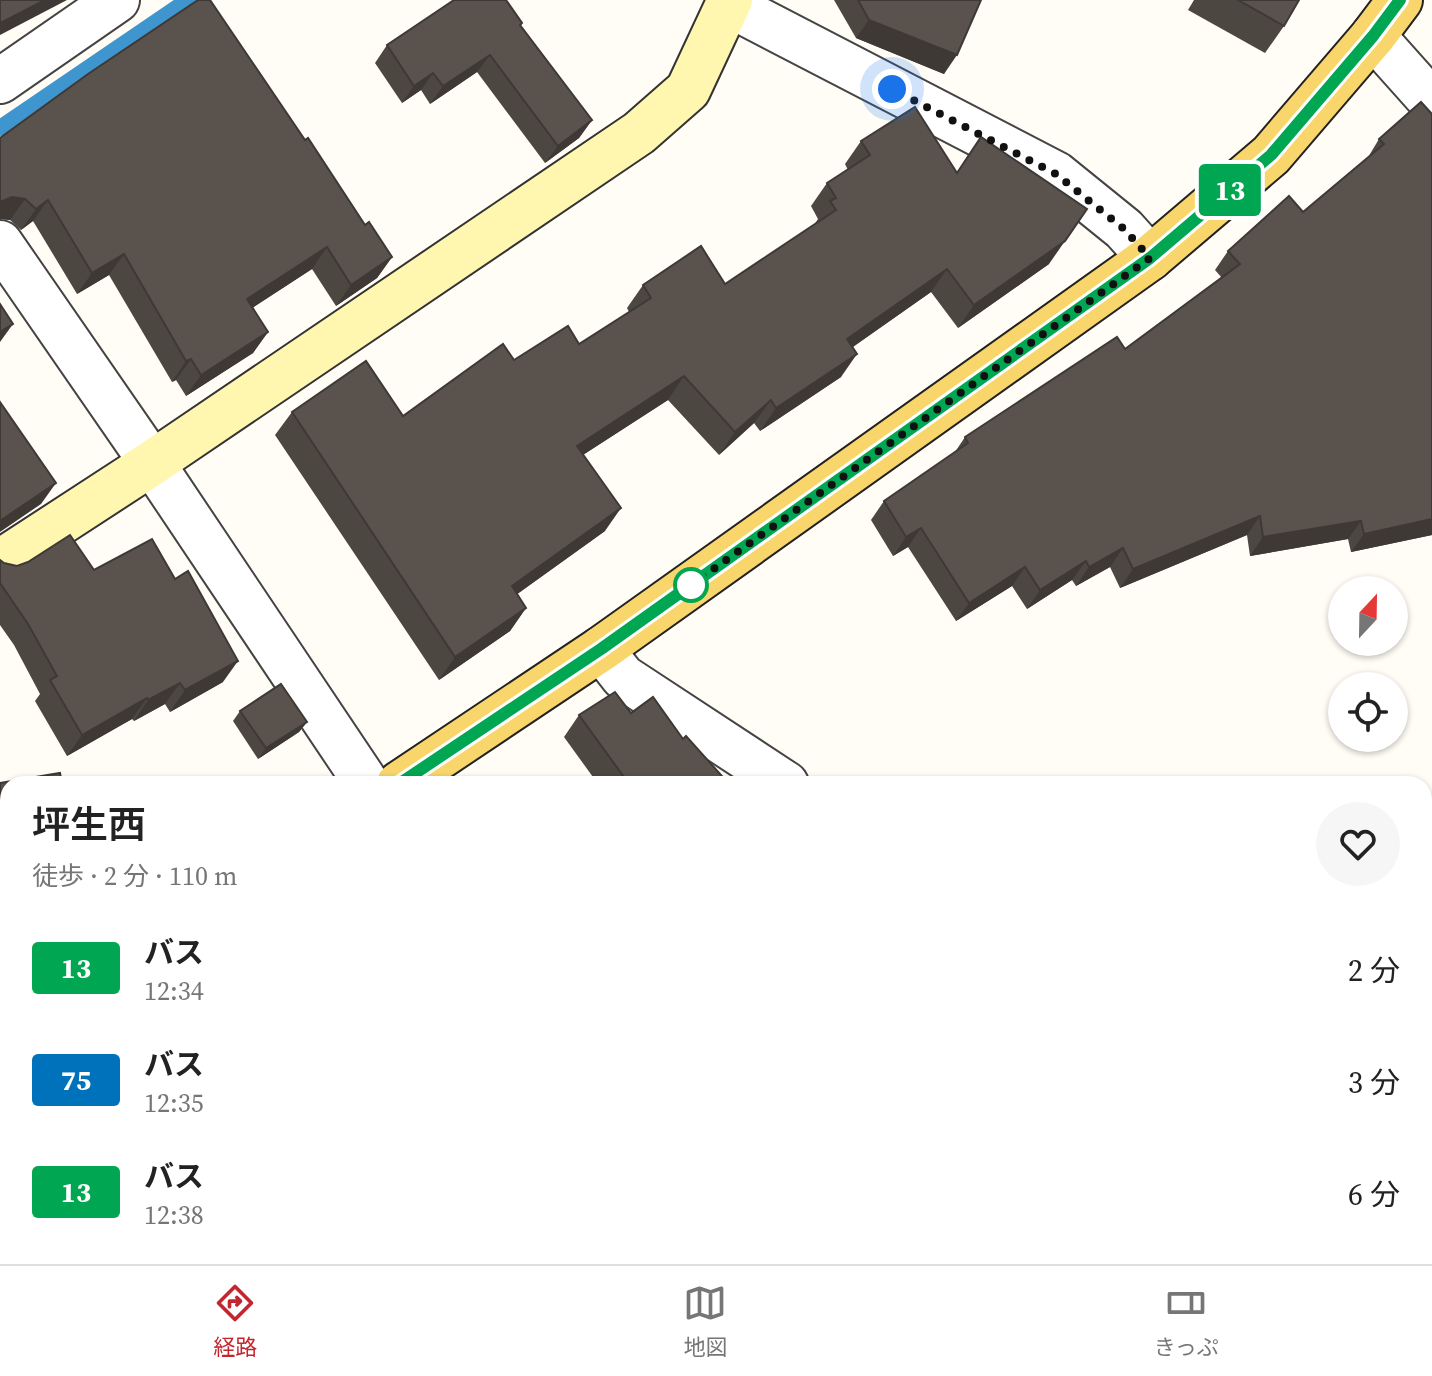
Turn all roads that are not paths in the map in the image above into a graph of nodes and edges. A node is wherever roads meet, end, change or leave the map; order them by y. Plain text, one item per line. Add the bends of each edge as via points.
1 (117, 0) edge
2 (1400, 0) edge
3 (729, 2) edge
4 (1373, 36) junction
5 (0, 81) edge
6 (1432, 102) edge
7 (0, 243) edge
8 (1150, 258) junction
9 (152, 463) junction
10 (0, 562) edge
11 (601, 649) junction
12 (362, 776) edge
13 (411, 776) edge
14 (774, 776) edge

1 - 5 street
2 - 4 main road
3 - 8 street via 1056,174 1124,229
3 - 9 street via 688,90 639,133
4 - 6 street
4 - 8 main road via 1271,155
7 - 9 street
8 - 11 main road
9 - 10 street
9 - 12 street
11 - 13 main road
11 - 14 street via 623,677

